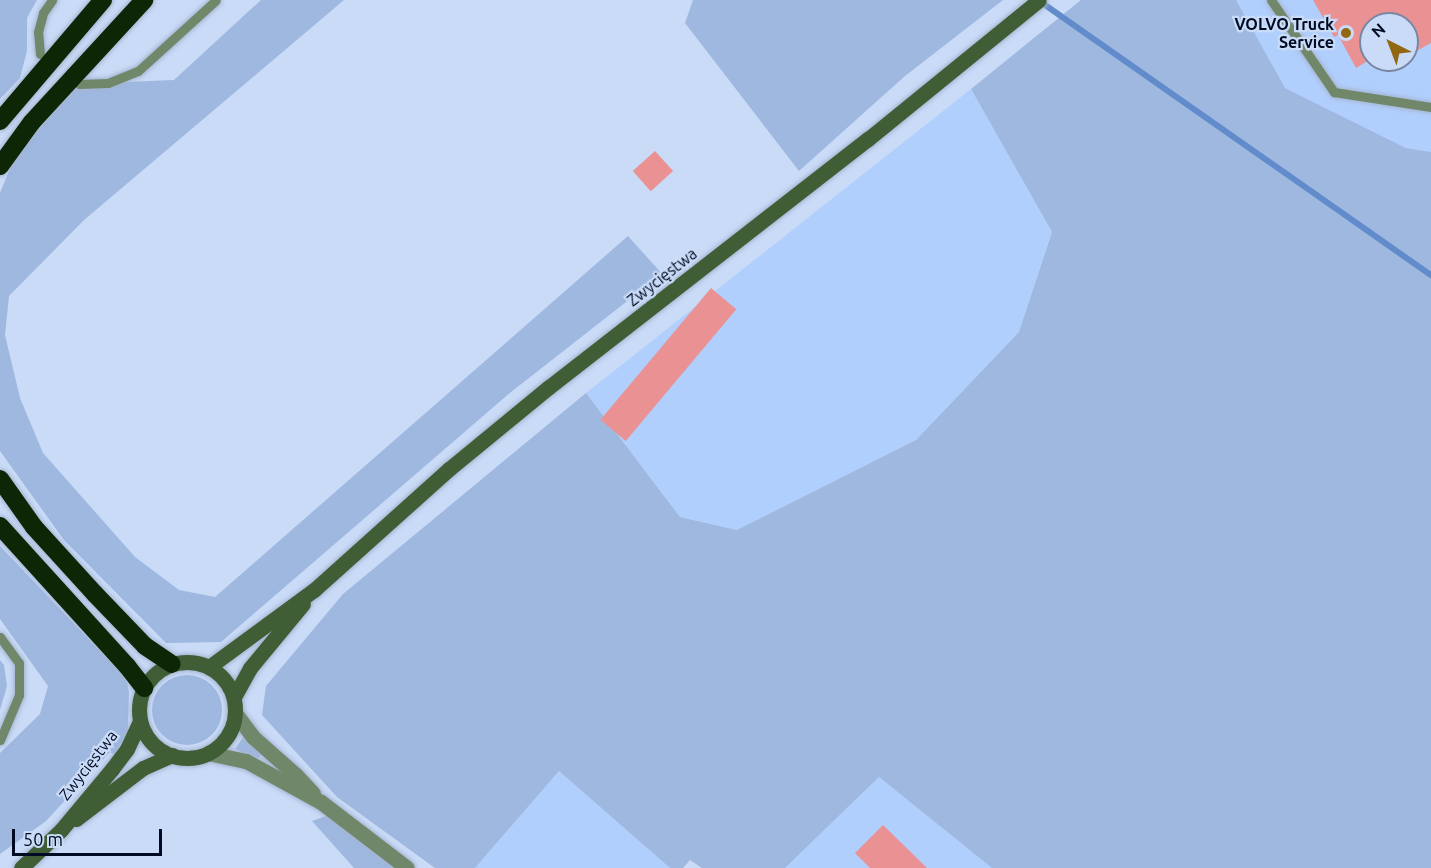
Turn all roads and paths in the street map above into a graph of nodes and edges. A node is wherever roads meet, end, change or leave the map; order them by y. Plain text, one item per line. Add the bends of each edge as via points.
1 (52, 0) edge
2 (103, 0) edge
3 (144, 0) edge
4 (216, 0) edge
5 (1039, 0) edge
6 (1271, 0) edge
7 (40, 54) dead end
8 (79, 84) dead end
9 (1431, 107) edge
10 (0, 121) edge
11 (0, 166) edge
12 (0, 479) edge
13 (0, 526) edge
14 (314, 590) junction
15 (0, 637) edge
16 (172, 664) junction
17 (209, 667) junction
18 (144, 688) junction
19 (234, 697) junction
20 (235, 713) junction
21 (140, 721) junction
22 (0, 740) edge
23 (207, 753) junction
24 (172, 755) junction
25 (321, 802) junction
26 (62, 830) junction
27 (21, 868) edge
28 (406, 868) edge

1 - 7 lane via 43,13 38,32
2 - 10 highway
3 - 11 highway via 32,122
4 - 8 lane via 138,70 108,82
5 - 14 main road, Zwycięstwa via 448,469
6 - 9 lane via 1334,92
12 - 16 highway via 34,527 95,594 146,646
13 - 18 highway
14 - 17 main road, Zwycięstwa
14 - 19 main road, Zwycięstwa via 250,668
15 - 22 lane via 19,663 19,695
16 - 17 main road via 194,662
16 - 18 main road via 158,671
17 - 19 main road via 225,679
18 - 21 main road via 139,704
19 - 20 main road
20 - 23 main road via 229,734
20 - 25 street via 253,737
21 - 24 main road via 154,745
21 - 26 main road, Zwycięstwa via 127,749
23 - 24 main road via 190,758
23 - 25 street via 246,761
24 - 26 main road, Zwycięstwa via 143,768
25 - 28 street
26 - 27 main road, Zwycięstwa

